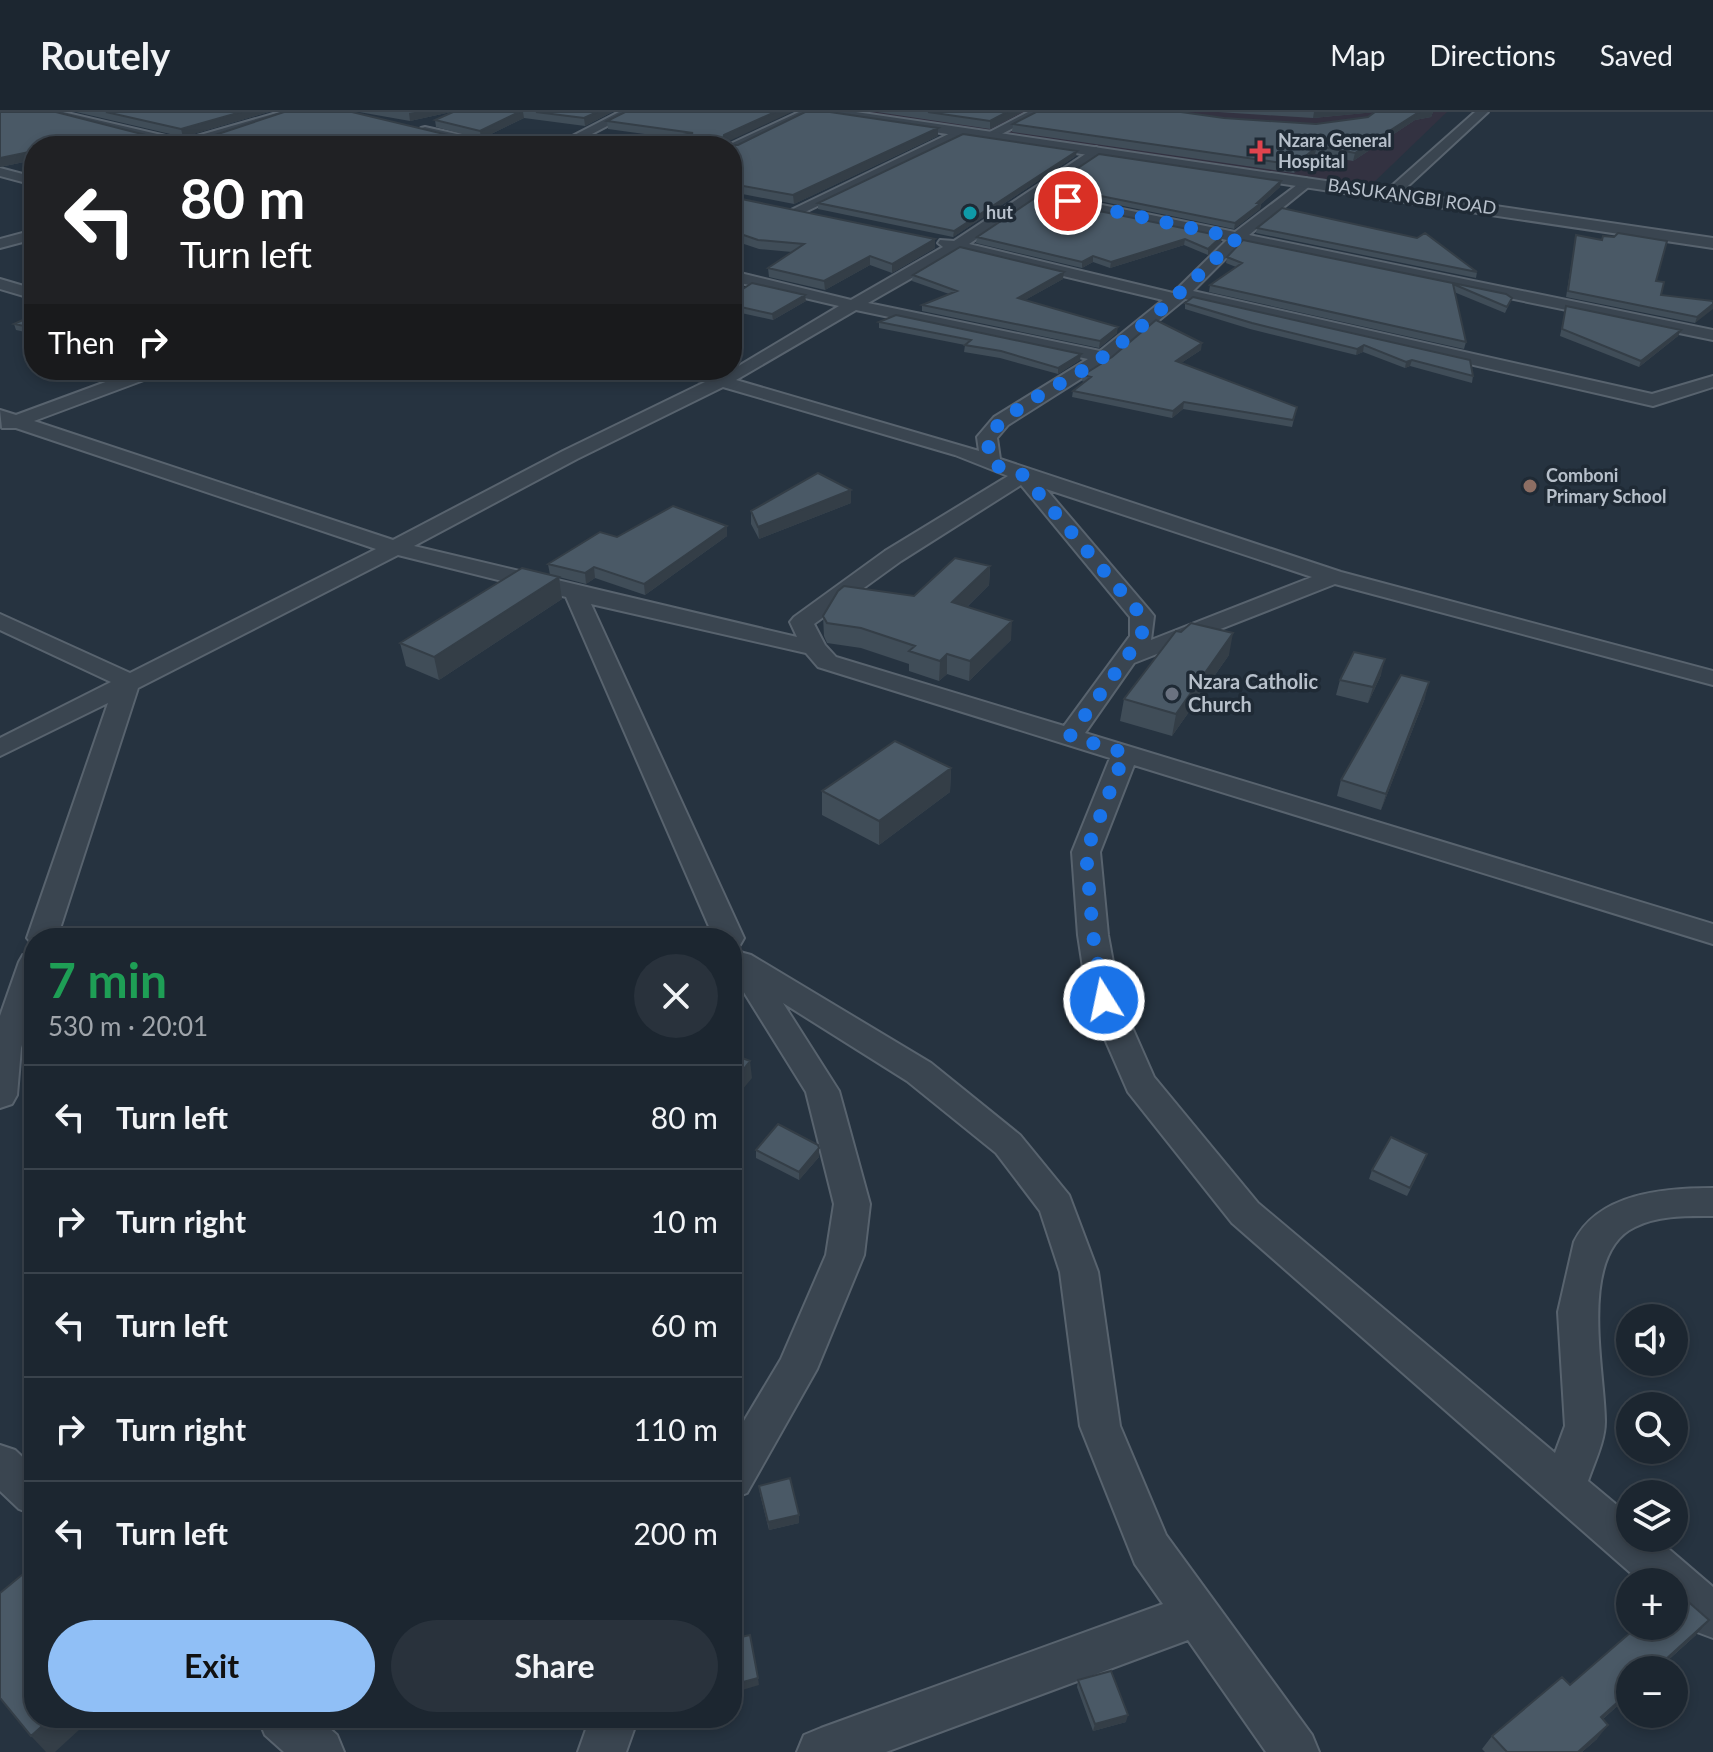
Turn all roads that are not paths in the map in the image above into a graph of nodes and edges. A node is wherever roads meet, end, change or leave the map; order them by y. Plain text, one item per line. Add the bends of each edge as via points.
1 (47, 112) edge
2 (293, 112) edge
3 (628, 112) edge
4 (809, 112) edge
5 (826, 112) edge
6 (1038, 112) edge
7 (1482, 112) edge
8 (444, 117) edge
9 (961, 132) junction
10 (147, 136) edge
11 (214, 136) edge
12 (449, 136) edge
13 (579, 136) edge
14 (988, 136) junction
15 (742, 142) edge
16 (1096, 151) junction
17 (0, 172) edge
18 (24, 178) edge
19 (1306, 182) junction
20 (1391, 194) junction
21 (1031, 195) junction
22 (825, 217) edge
23 (24, 237) edge
24 (1237, 238) junction
25 (927, 239) edge
26 (1713, 243) edge
27 (0, 244) edge
28 (956, 246) junction
29 (742, 278) edge
30 (0, 284) edge
31 (24, 291) edge
32 (1178, 296) junction
33 (853, 305) junction
34 (1713, 335) edge
35 (1103, 357) junction
36 (742, 369) edge
37 (125, 380) edge
38 (718, 380) edge
39 (721, 381) junction
40 (1713, 381) edge
41 (5, 422) edge
42 (991, 464) junction
43 (1023, 475) junction
44 (395, 548) junction
45 (1333, 577) junction
46 (575, 593) junction
47 (0, 621) edge
48 (814, 648) junction
49 (1124, 659) junction
50 (1713, 678) edge
51 (128, 681) junction
52 (1070, 736) junction
53 (0, 748) edge
54 (1125, 753) junction
55 (45, 928) edge
56 (725, 928) edge
57 (1713, 934) edge
58 (742, 953) edge
59 (742, 961) edge
60 (24, 992) edge
61 (0, 1095) edge
62 (1713, 1202) edge
63 (742, 1462) edge
64 (1565, 1487) junction
65 (1658, 1568) edge
66 (1688, 1594) edge
67 (1197, 1614) junction
68 (1713, 1616) edge
69 (293, 1728) edge
70 (610, 1728) edge
71 (320, 1752) edge
72 (602, 1752) edge
73 (821, 1752) edge
74 (1295, 1752) edge

1 - 10 street
2 - 11 street
3 - 13 street
4 - 15 street
5 - 9 street, BASUKANGBI ROAD
6 - 14 street
7 - 20 street
8 - 12 street via 415,128
9 - 14 street, BASUKANGBI ROAD
9 - 22 street via 791,211
14 - 16 street, BASUKANGBI ROAD
16 - 19 street, BASUKANGBI ROAD
16 - 21 street
17 - 18 street
19 - 20 street, BASUKANGBI ROAD
19 - 24 street
20 - 26 street, BASUKANGBI ROAD
21 - 24 street
21 - 28 street
23 - 27 street
24 - 32 street
24 - 34 street
25 - 28 street
28 - 32 street
28 - 33 street
29 - 33 street
30 - 31 street
32 - 35 street
32 - 40 street via 1653,400
33 - 35 street
33 - 36 street
35 - 42 street via 1001,421 987,437
37 - 41 street
38 - 39 street
39 - 42 street
39 - 44 street
41 - 44 street
42 - 43 street
43 - 45 street
43 - 48 street via 893,556 802,622
43 - 49 street via 1142,616 1142,636
44 - 46 street
44 - 51 street
45 - 49 street
45 - 50 street
46 - 48 street
46 - 56 street
47 - 51 street
48 - 52 street via 827,662
49 - 52 street
51 - 53 street
51 - 55 street
52 - 54 street
54 - 57 street
54 - 64 street via 1086,852 1104,1000 1140,1083 1245,1213
58 - 67 street via 919,1072 1008,1144 1056,1205 1079,1272 1100,1426 1150,1549
59 - 63 street via 822,1091 852,1204 845,1255 797,1369
60 - 61 street via 5,1048
62 - 64 street via 1671,1202 1621,1216 1592,1242 1577,1312 1585,1426
64 - 65 street
66 - 68 street
67 - 73 street
67 - 74 street
69 - 71 street
70 - 72 street

